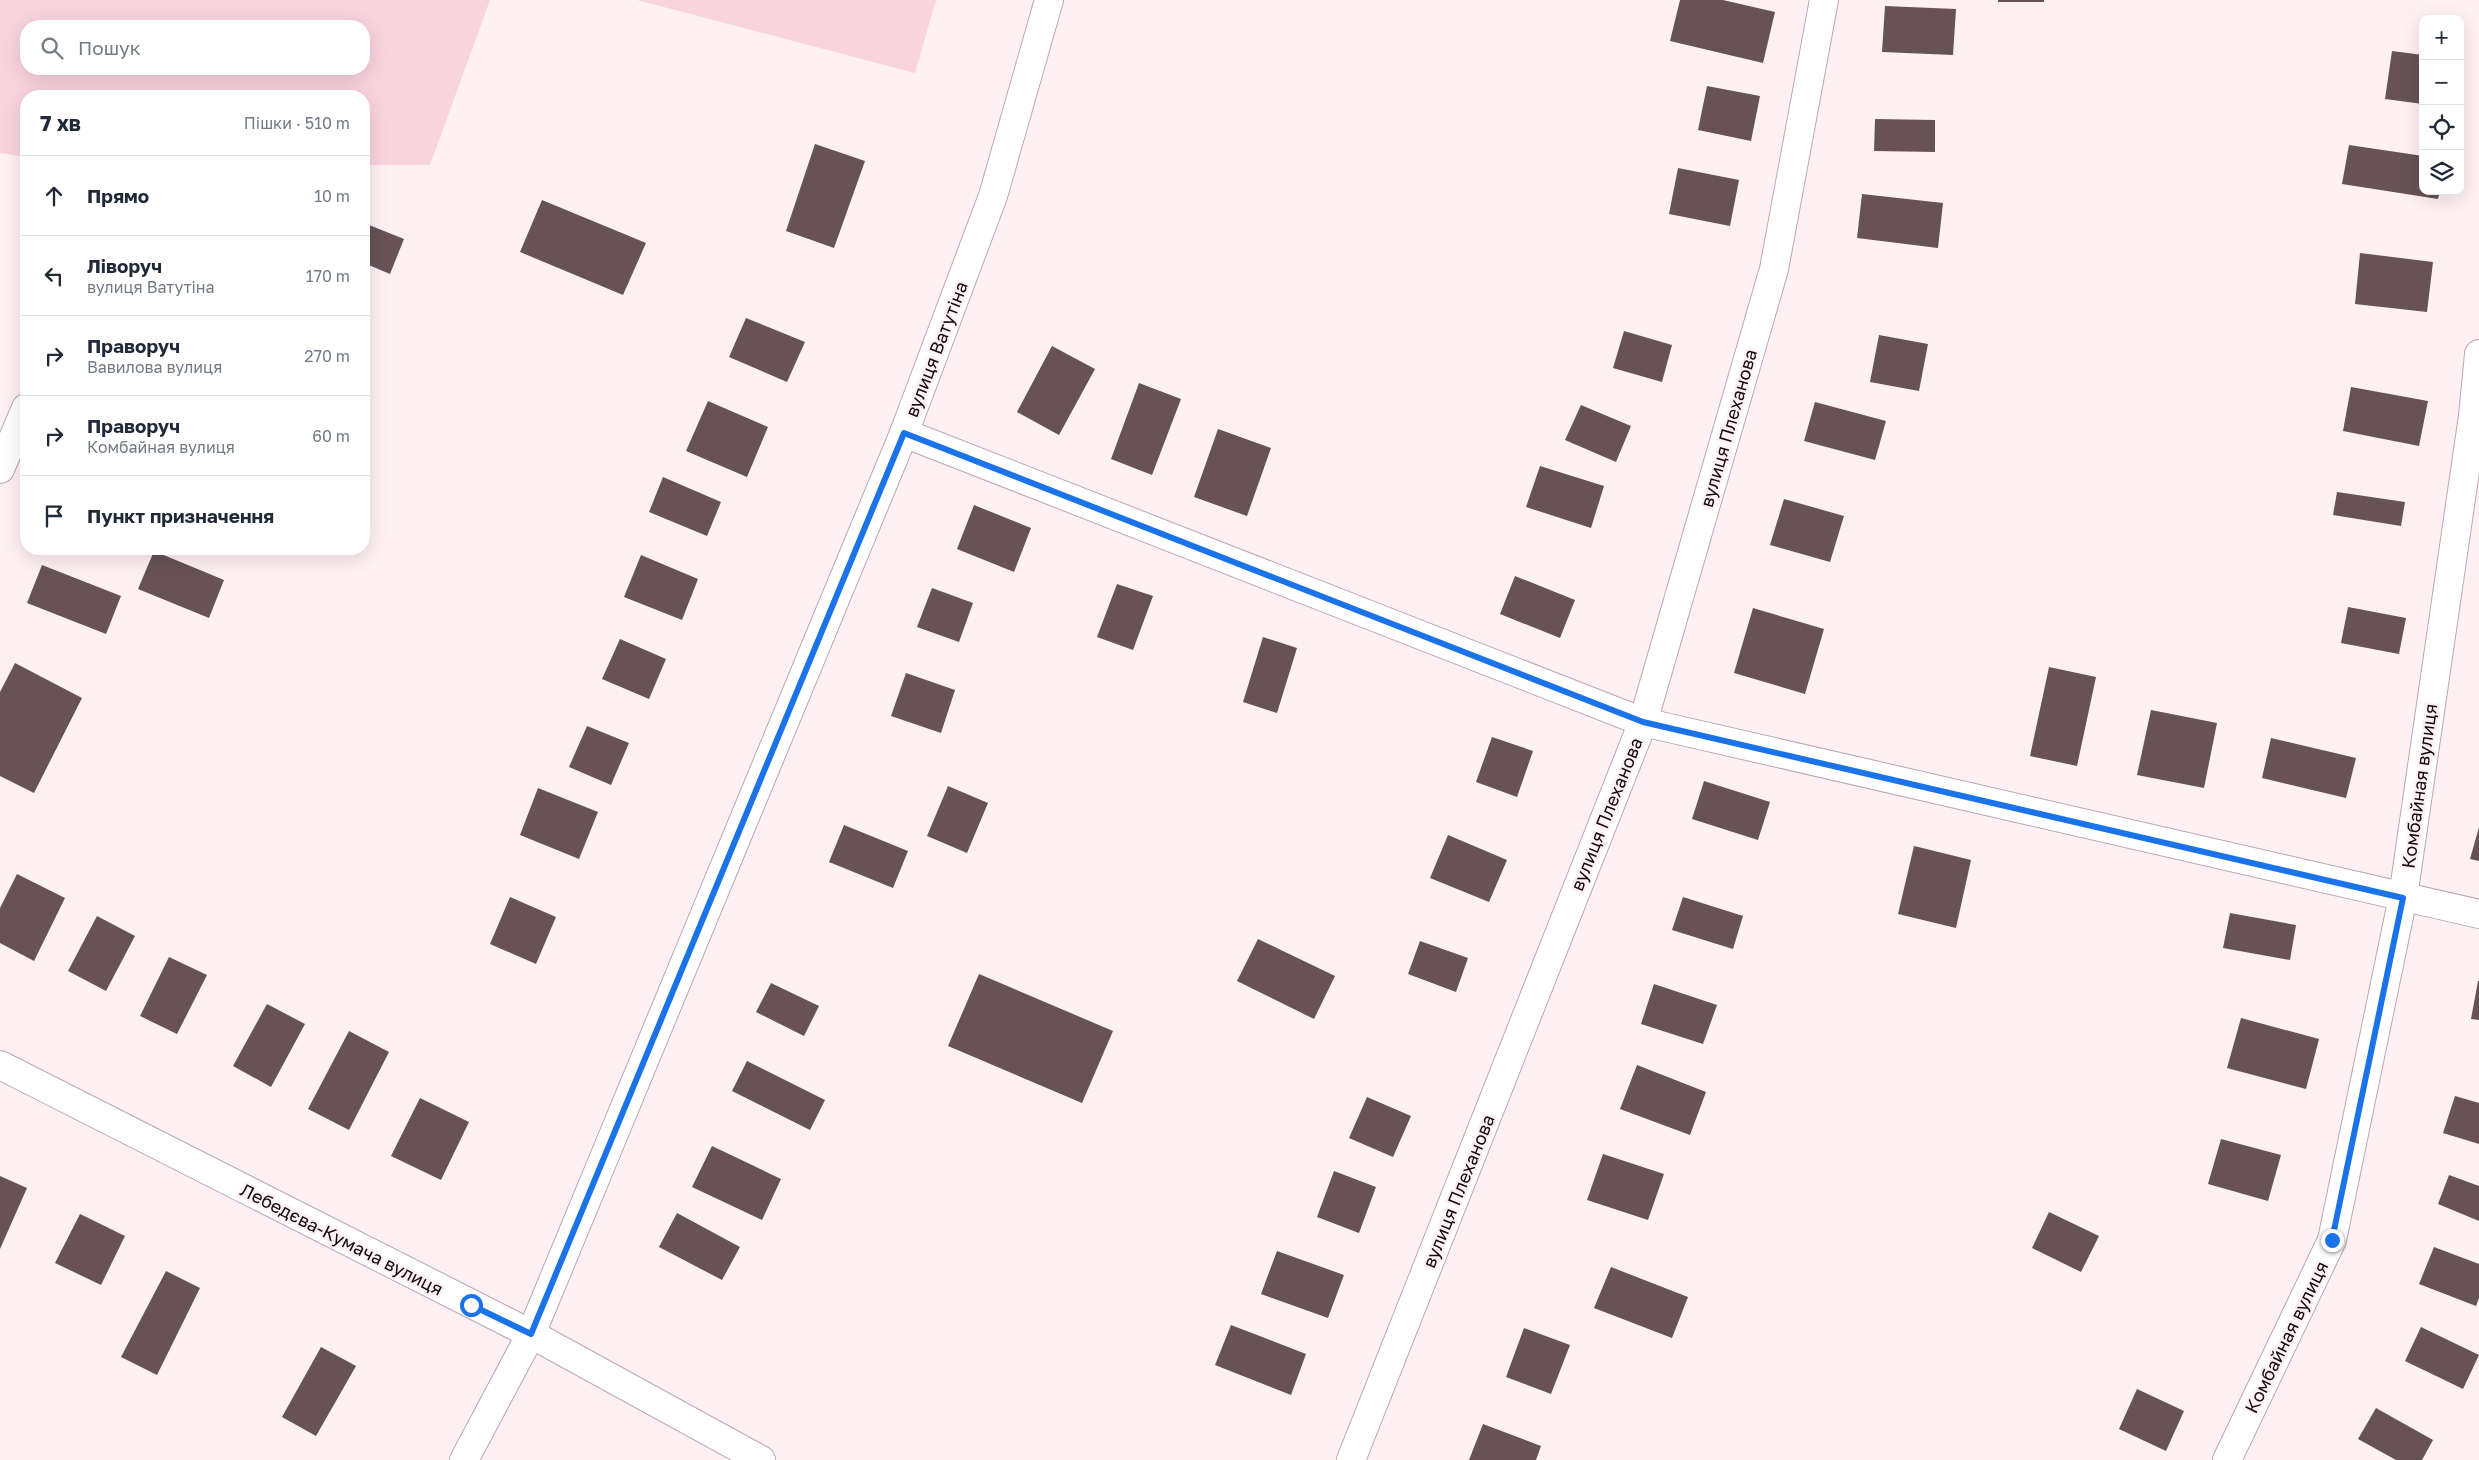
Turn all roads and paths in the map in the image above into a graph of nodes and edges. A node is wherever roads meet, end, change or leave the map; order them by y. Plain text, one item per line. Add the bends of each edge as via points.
1 (1049, 0) edge
2 (1824, 0) edge
3 (2479, 354) edge
4 (20, 422) edge
5 (904, 433) junction
6 (0, 469) edge
7 (1643, 722) junction
8 (2403, 898) junction
9 (2479, 914) edge
10 (0, 1065) edge
11 (531, 1334) junction
12 (464, 1460) edge
13 (761, 1460) edge
14 (1352, 1460) edge
15 (2227, 1460) edge

1 - 5 street, вулиця Ватутіна via 993,196
2 - 7 street, вулиця Плеханова via 1774,269
3 - 8 street, Комбайная вулиця via 2473,416
4 - 6 street
5 - 7 street
5 - 11 street, вулиця Ватутіна
7 - 8 street
7 - 14 street, вулиця Плеханова
8 - 9 street
8 - 15 street, Комбайная вулиця via 2332,1240
10 - 11 street, Лебедєва-Кумача вулиця
11 - 12 street, вулиця Ватутіна
11 - 13 street, Лебедєва-Кумача вулиця

